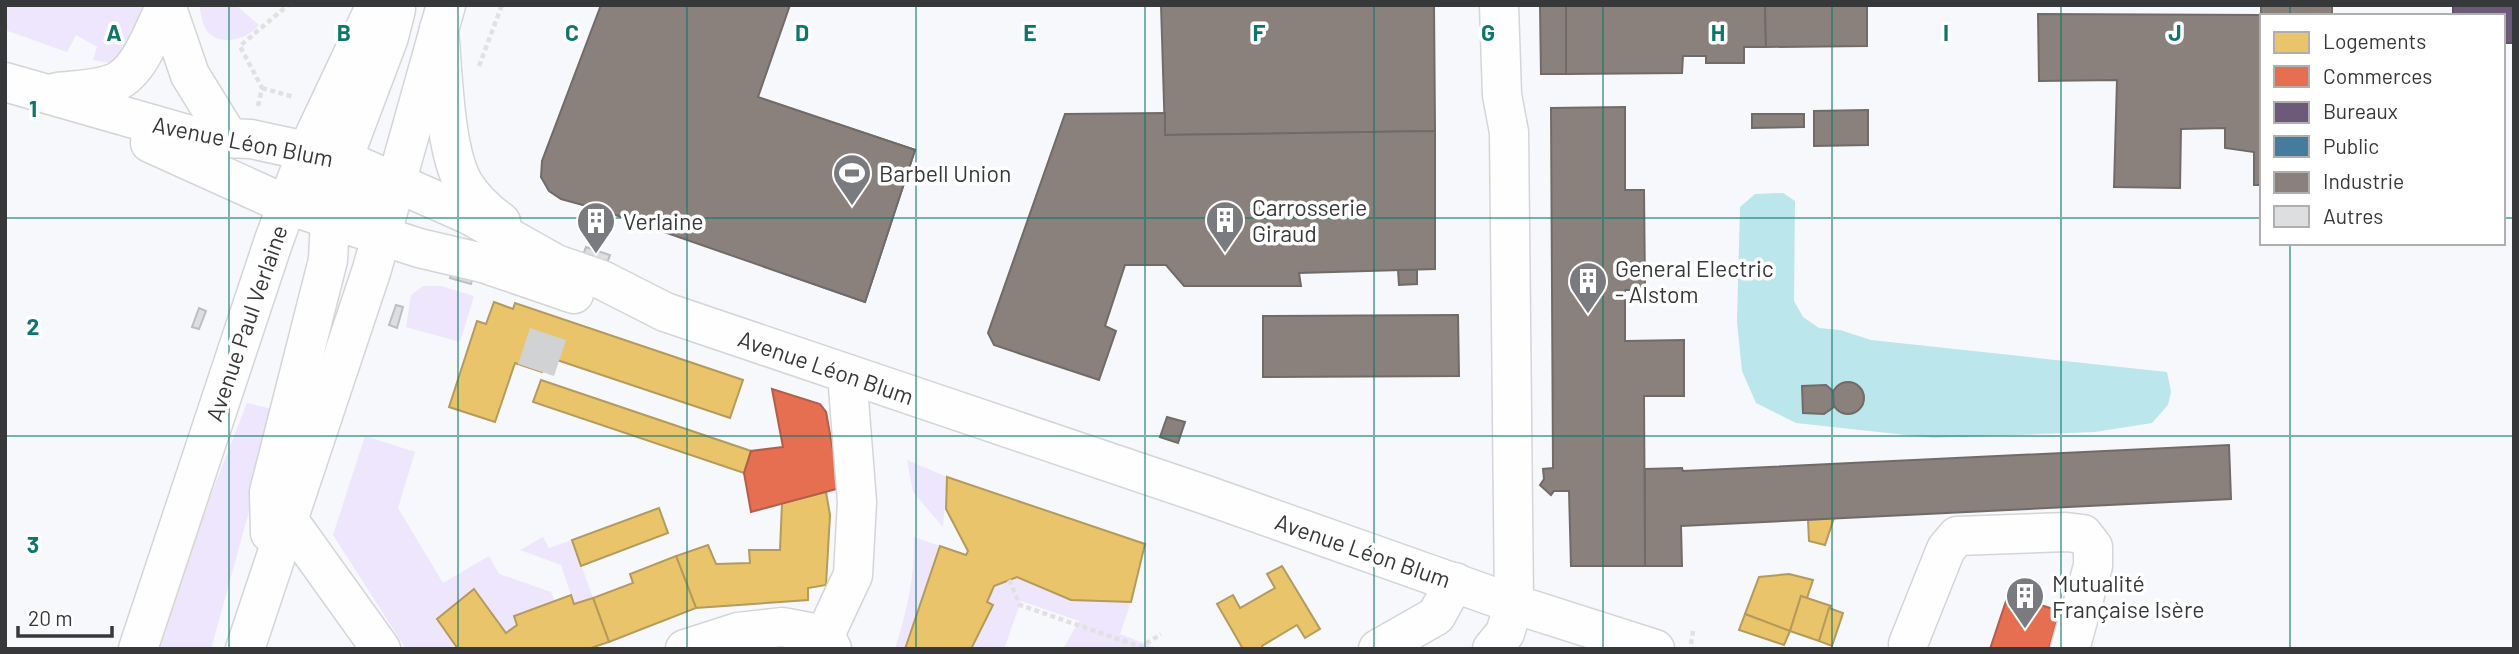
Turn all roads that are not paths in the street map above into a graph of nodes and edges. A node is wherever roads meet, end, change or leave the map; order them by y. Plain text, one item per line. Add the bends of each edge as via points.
1 (166, 5) edge
2 (376, 5) edge
3 (397, 5) edge
4 (1499, 5) edge
5 (443, 17) edge
6 (5, 82) edge
7 (41, 94) junction
8 (229, 138) junction
9 (342, 193) junction
10 (557, 290) junction
11 (847, 373) junction
12 (287, 519) junction
13 (271, 567) junction
14 (1455, 582) junction
15 (1514, 604) junction
16 (1590, 638) edge
17 (364, 642) edge
18 (829, 642) edge
19 (1908, 643) dead end
20 (138, 649) edge
21 (245, 649) edge
22 (685, 649) edge
23 (1378, 649) edge
24 (1492, 649) edge
25 (1655, 649) edge
26 (2070, 649) edge

1 - 7 street via 138,60 123,78 110,85
1 - 8 street via 190,75
2 - 9 street, Avenue Paul Verlaine
3 - 9 street
4 - 15 street via 1502,95 1509,132
5 - 9 street, Avenue Paul Verlaine
5 - 10 street via 451,141 463,181
6 - 7 street, Avenue Léon Blum
7 - 8 street, Avenue Léon Blum via 197,137
7 - 9 street, Avenue Léon Blum via 131,134 165,141 239,169
8 - 9 street, Avenue Léon Blum via 251,139
9 - 10 street via 483,263
9 - 10 street, Avenue Léon Blum via 469,215
9 - 12 street, Avenue Paul Verlaine
9 - 13 street via 269,492
9 - 20 street, Avenue Paul Verlaine
10 - 11 street, Avenue Léon Blum via 602,280 665,312
11 - 14 street, Avenue Léon Blum
11 - 18 street via 857,502 853,575
12 - 13 street, Avenue Paul Verlaine
12 - 17 street
13 - 21 street, Avenue Paul Verlaine
14 - 15 street, Avenue Léon Blum
14 - 23 street via 1436,616
15 - 16 street, Avenue Léon Blum
15 - 24 street via 1505,633
16 - 25 street, Avenue Léon Blum
18 - 22 street via 782,627 738,632
19 - 26 street via 1946,549 1958,536 2066,532 2083,534 2093,547 2093,566

